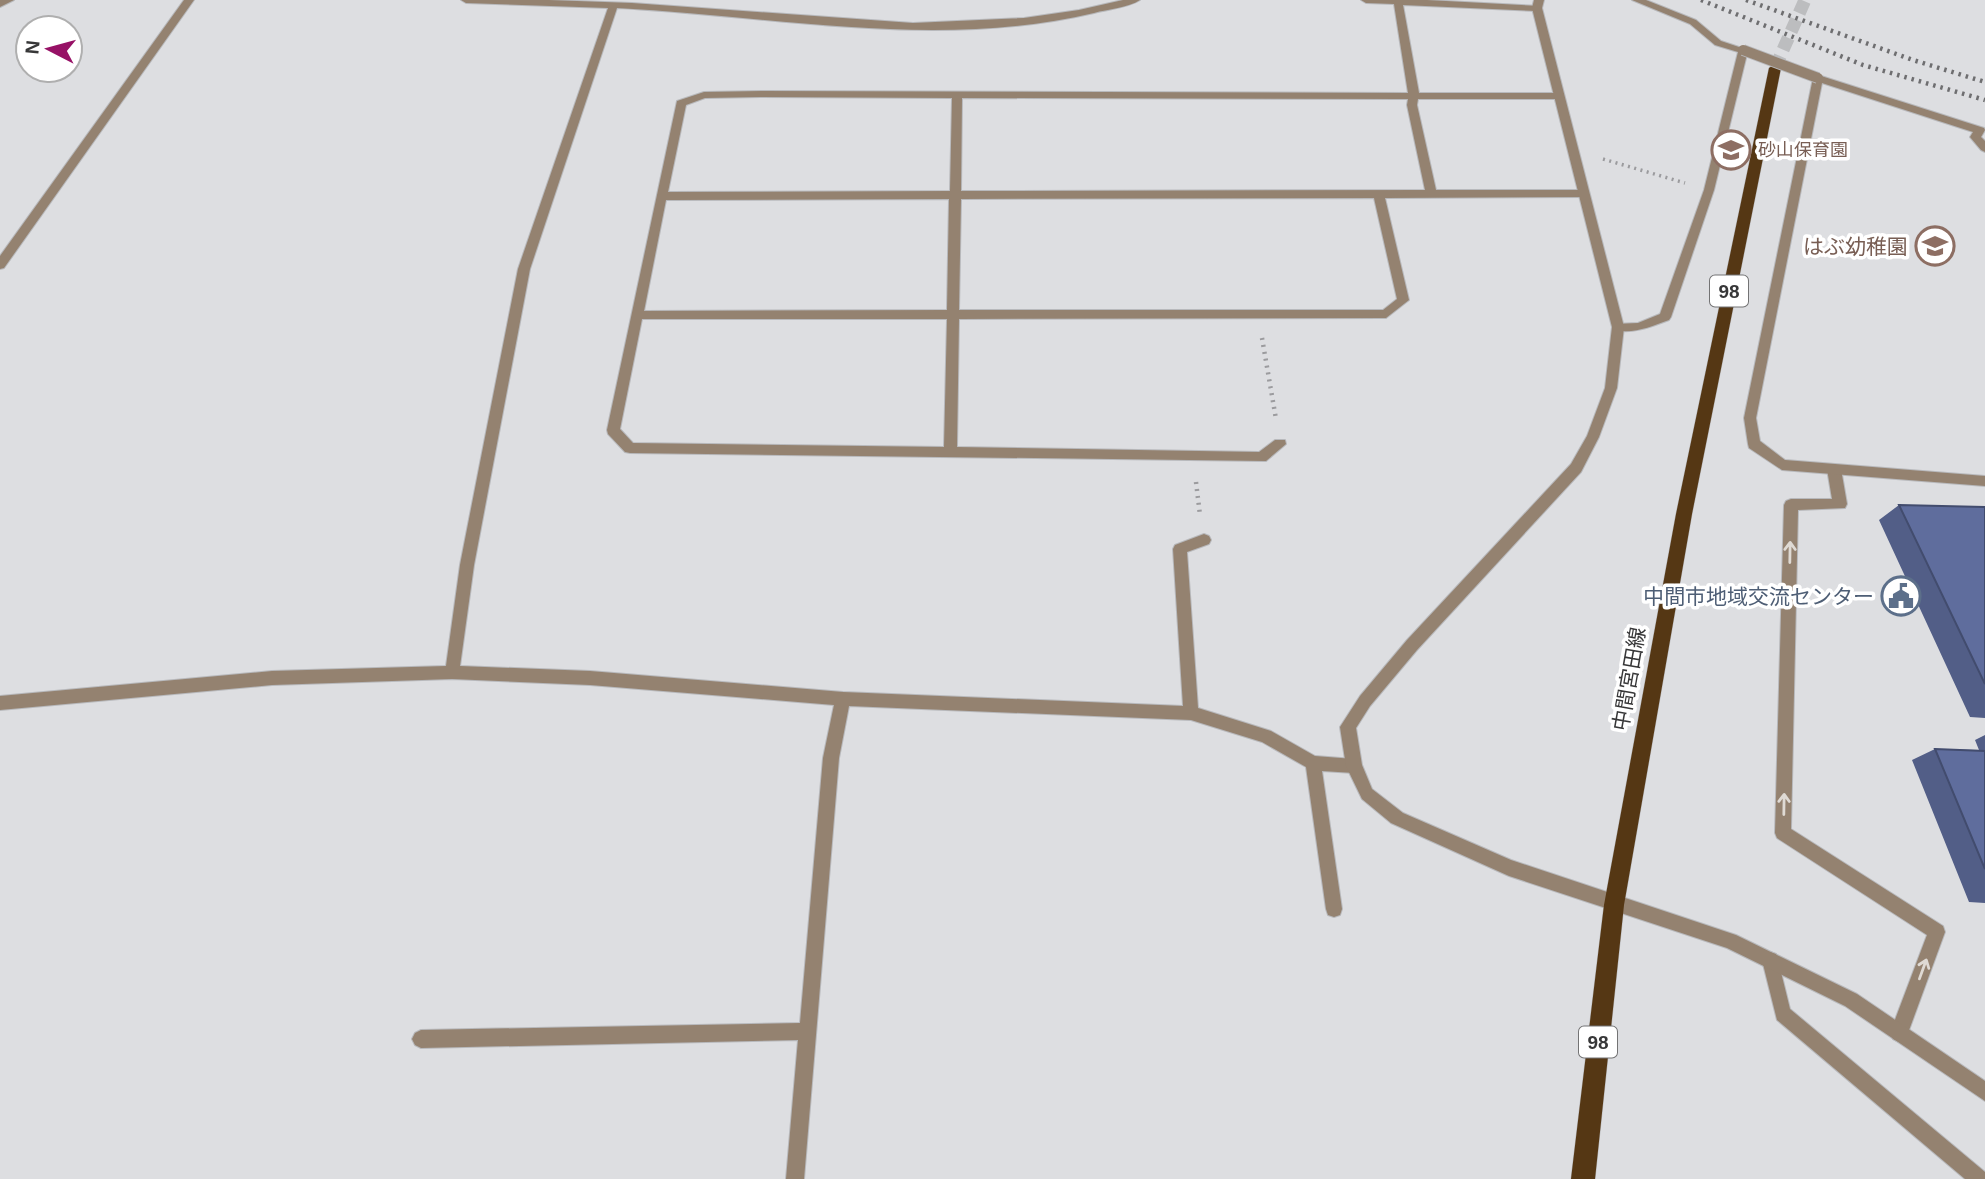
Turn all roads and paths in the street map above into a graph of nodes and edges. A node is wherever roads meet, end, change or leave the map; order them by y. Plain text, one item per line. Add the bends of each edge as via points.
1 (9, 0) edge
2 (189, 0) edge
3 (466, 0) edge
4 (1135, 0) edge
5 (1366, 0) edge
6 (1637, 0) edge
7 (1398, 1) edge
8 (1410, 1) edge
9 (1450, 2) edge
10 (0, 4) edge
11 (1538, 4) edge
12 (683, 5) edge
13 (613, 6) junction
14 (1743, 50) junction
15 (1774, 68) tunnel mouth
16 (1818, 78) junction
17 (957, 96) junction
18 (1414, 96) junction
19 (1558, 96) junction
20 (1983, 131) edge
21 (1985, 148) edge
22 (1572, 150) junction
23 (1709, 190) junction
24 (1379, 194) junction
25 (1431, 194) junction
26 (1582, 194) junction
27 (661, 196) junction
28 (957, 196) junction
29 (0, 265) edge
30 (636, 315) junction
31 (955, 315) junction
32 (1258, 315) junction
33 (1618, 327) junction
34 (1280, 444) joint
35 (950, 452) junction
36 (1193, 456) junction
37 (1834, 468) junction
38 (1985, 481) edge
39 (1203, 540) joint
40 (452, 672) junction
41 (843, 699) junction
42 (0, 703) edge
43 (1191, 713) junction
44 (1313, 763) junction
45 (1354, 765) junction
46 (1614, 905) junction
47 (1334, 909) dead end
48 (1770, 960) junction
49 (810, 1031) junction
50 (1899, 1033) junction
51 (421, 1039) dead end
52 (1985, 1092) edge
53 (795, 1179) edge
54 (1583, 1179) edge
55 (1979, 1179) edge

1 - 10 street
2 - 29 street
3 - 13 street
4 - 12 street via 957,28 903,27
5 - 7 street
6 - 14 street via 1693,22 1718,43
7 - 8 street
7 - 18 street
8 - 9 street
9 - 11 street
11 - 19 street
12 - 13 street
13 - 40 street via 524,269 467,565
14 - 16 street, bridge
14 - 23 street
15 - 46 main road, 中間宮田線 / 98 via 1684,514
16 - 20 street
16 - 37 street via 1750,418 1754,444 1782,465
17 - 18 street
17 - 27 street via 761,94 692,99 681,103
17 - 28 street
18 - 19 street
18 - 25 street
19 - 22 street
20 - 21 street via 1975,137
22 - 23 path
22 - 26 street
23 - 33 street via 1665,317 1639,327
24 - 25 street
24 - 28 street
24 - 32 street via 1403,300 1387,314
25 - 26 street
26 - 33 street
27 - 28 street
27 - 30 street
28 - 31 street
30 - 31 street
30 - 35 street via 612,430 630,448
31 - 32 street
31 - 35 street
32 - 34 path
33 - 45 street via 1611,388 1576,468 1365,701 1348,727
34 - 36 street via 1261,457
35 - 36 street
36 - 39 path
37 - 38 street
50 -> 37 street via 1937,932 1783,833 1791,505 1840,504
39 - 43 street via 1180,549
40 - 41 street via 590,678
40 - 42 street via 272,678
41 - 43 street
41 - 49 street via 831,758
43 - 44 street via 1266,736
44 - 45 street
44 - 47 street
45 - 46 street via 1367,794 1397,818 1509,868
46 - 48 street via 1730,941
46 - 54 main road, 中間宮田線 / 98
48 - 50 street via 1851,1000
48 - 55 street via 1783,1014
49 - 51 street
49 - 53 street
50 - 52 street

